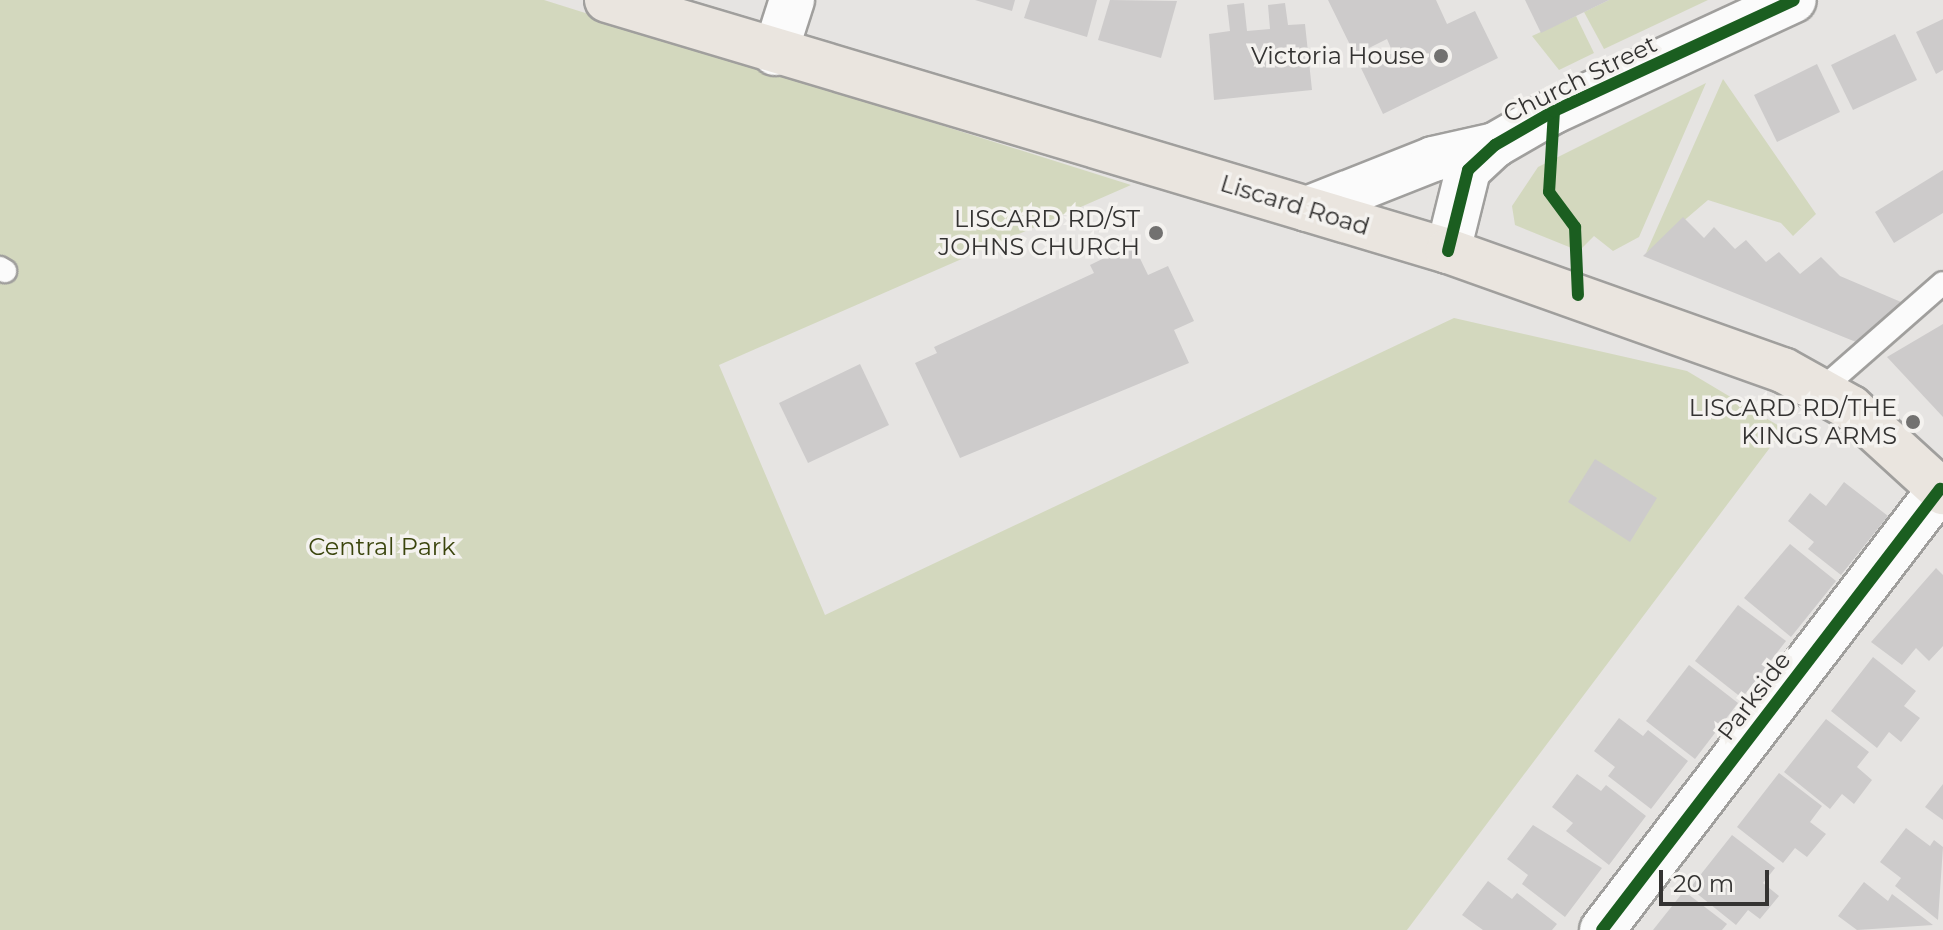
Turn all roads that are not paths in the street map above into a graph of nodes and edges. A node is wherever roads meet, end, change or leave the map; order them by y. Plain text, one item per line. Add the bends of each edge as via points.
1 (607, 0) edge
2 (792, 0) edge
3 (1794, 0) edge
4 (775, 53) junction
5 (1495, 145) junction
6 (1307, 209) junction
7 (1448, 251) junction
8 (1943, 283) edge
9 (1823, 388) junction
10 (1942, 491) edge
11 (1602, 930) edge

1 - 4 main road, Liscard Road
2 - 4 street
3 - 5 street, Church Street via 1554,111
4 - 6 main road, Liscard Road
5 - 6 street, Church Street via 1433,159
5 - 7 street, Church Street via 1468,170
6 - 7 main road, Liscard Road
7 - 9 main road, Liscard Road
8 - 9 lane
9 - 10 main road, Liscard Road
10 - 11 street, Parkside

